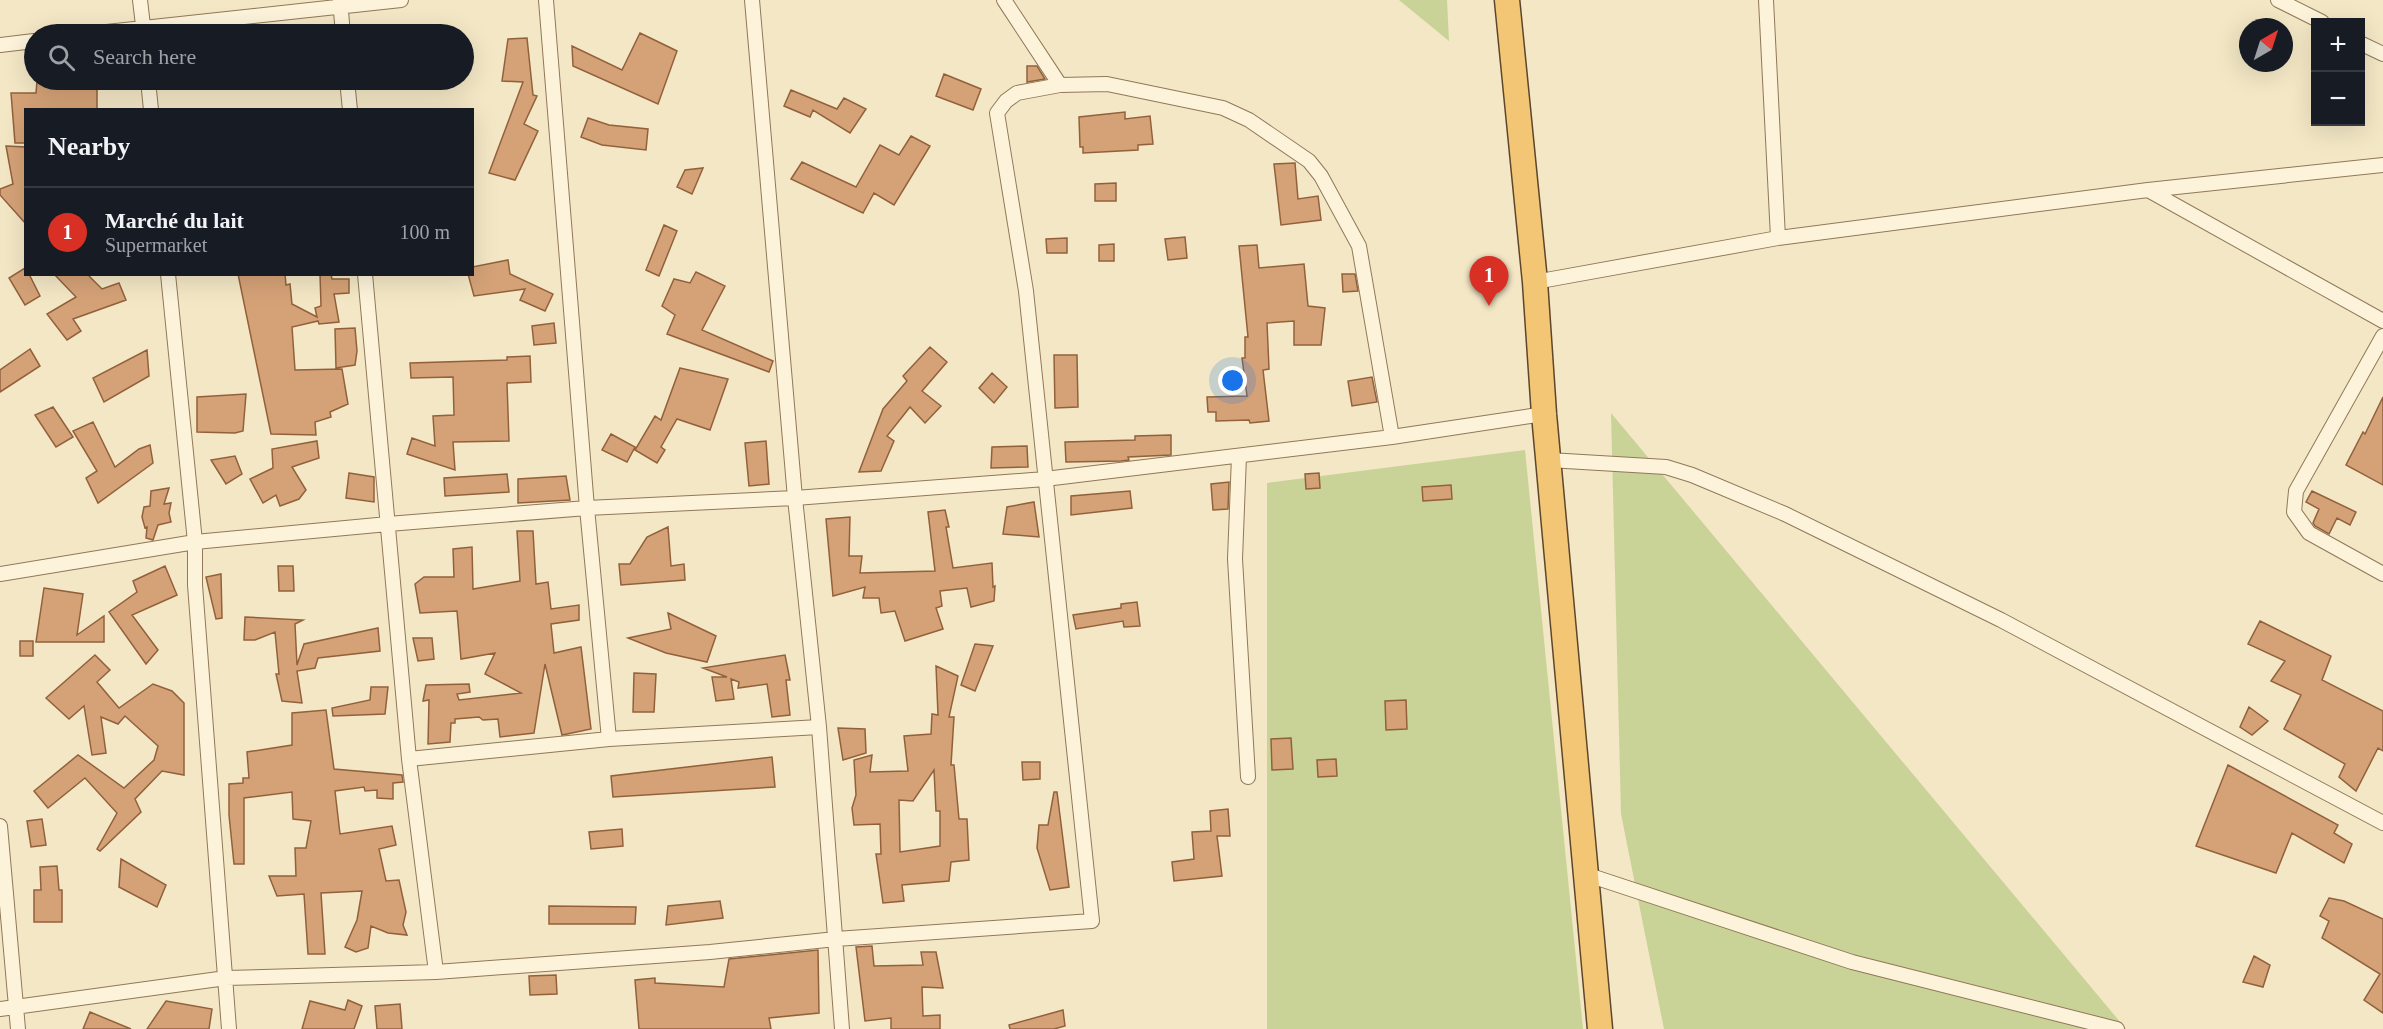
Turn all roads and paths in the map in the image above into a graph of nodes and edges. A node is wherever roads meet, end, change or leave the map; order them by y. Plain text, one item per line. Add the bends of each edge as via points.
1 (140, 0) edge
2 (401, 0) edge
3 (546, 0) edge
4 (752, 0) edge
5 (1004, 0) edge
6 (1508, 0) edge
7 (1766, 0) edge
8 (2278, 0) edge
9 (340, 3) edge
10 (2314, 18) edge
11 (142, 24) edge
12 (192, 24) edge
13 (342, 24) edge
14 (24, 42) edge
15 (0, 45) edge
16 (2365, 45) edge
17 (2383, 54) edge
18 (1060, 85) junction
19 (149, 90) edge
20 (348, 90) edge
21 (151, 108) edge
22 (350, 108) edge
23 (2383, 165) edge
24 (2148, 190) junction
25 (1778, 238) junction
26 (168, 276) edge
27 (365, 276) edge
28 (1535, 282) junction
29 (2383, 321) edge
30 (2383, 336) edge
31 (1544, 414) junction
32 (1392, 437) junction
33 (1239, 456) junction
34 (1549, 460) junction
35 (1045, 479) junction
36 (795, 498) junction
37 (587, 508) junction
38 (388, 524) junction
39 (195, 542) junction
40 (0, 574) edge
41 (2383, 574) edge
42 (819, 728) junction
43 (609, 739) junction
44 (409, 759) junction
45 (1248, 777) dead end
46 (2383, 823) edge
47 (0, 826) edge
48 (1585, 874) junction
49 (836, 939) junction
50 (436, 972) junction
51 (226, 978) junction
52 (17, 1007) junction
53 (0, 1009) edge
54 (18, 1029) edge
55 (230, 1029) edge
56 (842, 1029) edge
57 (1600, 1029) edge
58 (2117, 1029) edge

1 - 11 street
2 - 9 street
3 - 37 street
4 - 36 street
5 - 18 street
6 - 28 highway
7 - 25 street
8 - 10 street
9 - 12 street
9 - 13 street
14 - 15 street
16 - 17 street
18 - 32 street via 1107,84 1223,108 1249,120 1309,161 1359,246
18 - 35 street via 1017,93 997,113 1026,291
19 - 21 street
20 - 22 street
23 - 24 street
24 - 25 street
24 - 29 street
25 - 28 street
26 - 39 street
27 - 38 street
28 - 31 highway
30 - 41 street via 2296,490 2294,512 2309,533
31 - 32 street
31 - 34 highway
32 - 33 street
33 - 35 street
33 - 45 street via 1235,559
34 - 46 street via 1666,467 1785,514 2001,620
34 - 48 highway
35 - 36 street
35 - 49 street via 1092,921
36 - 37 street
36 - 42 street
37 - 38 street
37 - 43 street
38 - 39 street
38 - 44 street
39 - 40 street
39 - 51 street via 195,585
42 - 43 street
42 - 49 street
43 - 44 street
44 - 50 street
47 - 52 street
48 - 57 highway
48 - 58 street via 1852,962
49 - 50 street
49 - 56 street
50 - 51 street
51 - 52 street
51 - 55 street
52 - 53 street
52 - 54 street

